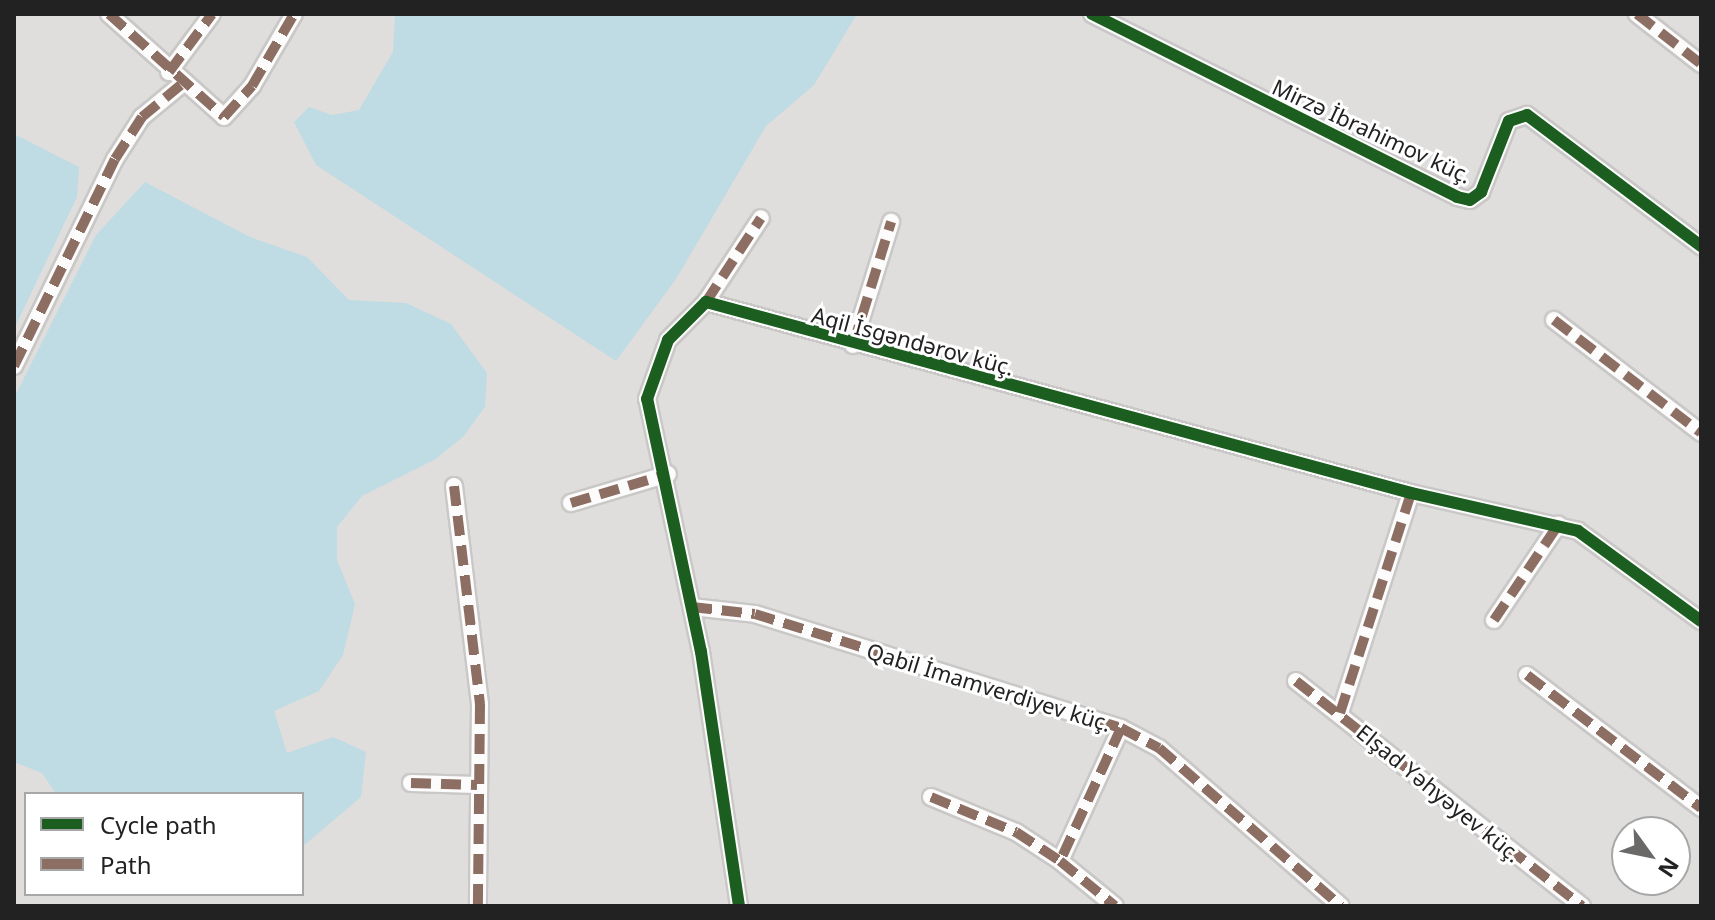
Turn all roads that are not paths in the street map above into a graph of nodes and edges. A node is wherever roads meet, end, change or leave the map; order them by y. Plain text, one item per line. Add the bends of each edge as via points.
1 (109, 14) edge
2 (212, 14) edge
3 (294, 14) edge
4 (1092, 14) edge
5 (1637, 14) edge
6 (1701, 64) edge
7 (169, 72) junction
8 (182, 84) junction
9 (761, 218) dead end
10 (891, 222) dead end
11 (1701, 246) edge
12 (706, 302) junction
13 (1554, 320) dead end
14 (853, 345) junction
15 (14, 366) edge
16 (1701, 433) edge
17 (668, 474) junction
18 (454, 486) dead end
19 (1411, 493) junction
20 (571, 503) dead end
21 (1558, 525) junction
22 (692, 607) junction
23 (1494, 620) dead end
24 (1701, 621) edge
25 (1527, 675) dead end
26 (1296, 681) dead end
27 (1340, 713) junction
28 (1121, 728) junction
29 (411, 783) dead end
30 (477, 785) junction
31 (931, 797) dead end
32 (1701, 808) edge
33 (1060, 861) junction
34 (478, 906) edge
35 (739, 906) edge
36 (1115, 906) edge
37 (1341, 906) edge
38 (1582, 906) edge

1 - 7 street
2 - 7 street
3 - 8 street via 252,86 224,117
4 - 11 street, Mirzə İbrahimov küç. via 1457,197 1470,200 1481,192 1509,121 1527,115
5 - 6 street
7 - 8 street
8 - 15 street via 142,117 115,159
9 - 12 street
10 - 14 street
12 - 14 street, Aqil İsgəndərov küç.
12 - 17 street via 680,322 648,388
13 - 16 street
14 - 19 street, Aqil İsgəndərov küç.
17 - 20 street
17 - 22 street
18 - 30 street via 480,704
19 - 21 street, Aqil İsgəndərov küç.
19 - 27 street
21 - 23 street
21 - 24 street, Aqil İsgəndərov küç. via 1591,539
22 - 28 street, Qabil İmamverdiyev küç. via 755,614
22 - 35 street
25 - 32 street
26 - 27 street, Elşad Yəhyəyev küç.
27 - 38 street, Elşad Yəhyəyev küç.
28 - 33 street, Qabil İmamverdiyev küç.
28 - 37 street via 1159,748
29 - 30 street
30 - 34 street
31 - 33 street via 1016,832
33 - 36 street

